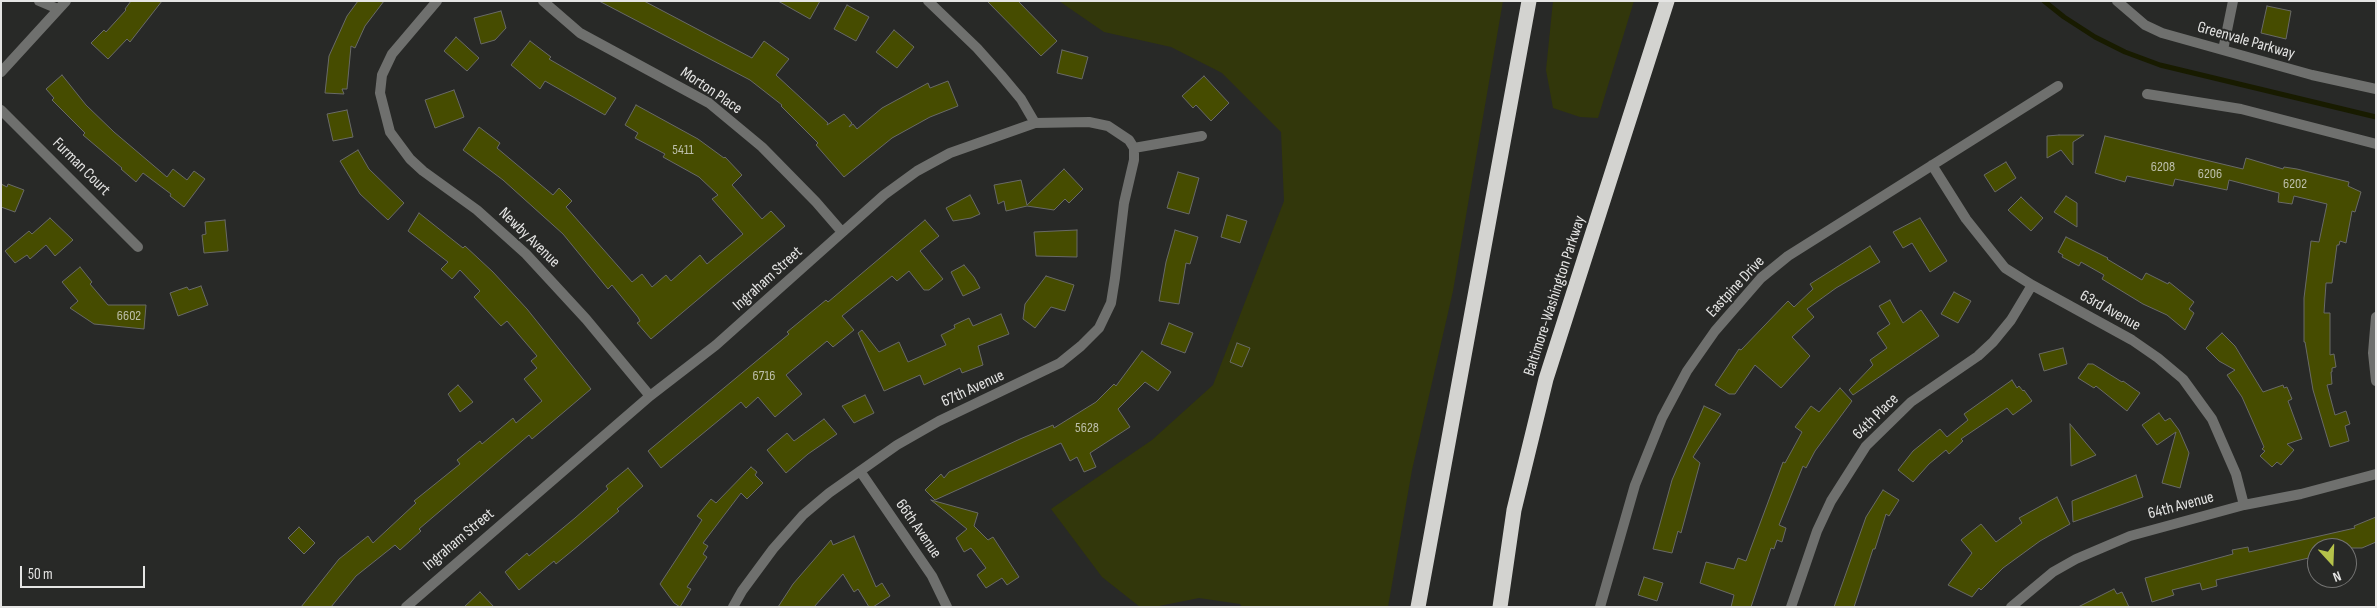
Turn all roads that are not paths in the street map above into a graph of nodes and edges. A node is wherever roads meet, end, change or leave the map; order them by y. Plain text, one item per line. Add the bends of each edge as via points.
1 (40, 1) edge
2 (66, 1) edge
3 (437, 1) edge
4 (543, 1) edge
5 (928, 1) edge
6 (1529, 1) edge
7 (1667, 1) edge
8 (2117, 1) edge
9 (2233, 1) edge
10 (58, 9) junction
11 (2223, 50) junction
12 (1, 72) edge
13 (2058, 86) dead end
14 (2376, 89) edge
15 (2147, 94) dead end
16 (1, 110) edge
17 (1035, 123) junction
18 (1202, 136) dead end
19 (2376, 144) edge
20 (1134, 148) junction
21 (1932, 165) junction
22 (842, 232) junction
23 (138, 246) dead end
24 (2032, 285) junction
25 (2376, 317) edge
26 (2376, 381) edge
27 (650, 396) junction
28 (860, 471) junction
29 (2376, 474) edge
30 (2244, 505) junction
31 (406, 607) edge
32 (733, 607) edge
33 (947, 607) edge
34 (1418, 607) edge
35 (1500, 607) edge
36 (1600, 607) edge
37 (1791, 607) edge
38 (2011, 607) edge

1 - 10 street
2 - 10 street
3 - 27 street, Newby Avenue via 392,54 382,75 380,93 390,132 410,159 477,210 526,254
4 - 22 street, Morton Place via 580,33 709,103 774,159
5 - 17 street via 1001,75
6 - 34 highway
7 - 35 highway, Baltimore-Washington Parkway via 1546,378 1514,510
8 - 11 street, Greenvale Parkway via 2145,25 2162,33
9 - 11 street
10 - 12 street
11 - 14 street, Greenvale Parkway
13 - 21 street, Eastpine Drive
15 - 19 street via 2241,109
16 - 23 street, Furman Court
17 - 20 street, Ingraham Street via 1089,122 1108,126 1129,140
17 - 22 street, Ingraham Street via 950,153 917,171
18 - 20 street
20 - 28 street, 67th Avenue via 1111,303 1099,328 1060,363 897,444
21 - 24 street, 63rd Avenue via 1984,244 2005,268
21 - 36 street, Eastpine Drive via 1788,256 1761,278 1715,331 1687,371 1650,445 1635,485
22 - 27 street, Ingraham Street via 716,345
24 - 30 street, 63rd Avenue via 2132,340 2184,379 2212,419 2236,474
24 - 37 street, 64th Place via 1993,342 1911,402 1866,446 1827,508
25 - 26 street via 2373,353
27 - 31 street, Ingraham Street
28 - 32 street, 67th Avenue via 803,515 773,549
28 - 33 street, 66th Avenue via 932,576
29 - 30 street, 64th Avenue
30 - 38 street, 64th Avenue via 2137,534 2102,547 2053,572

